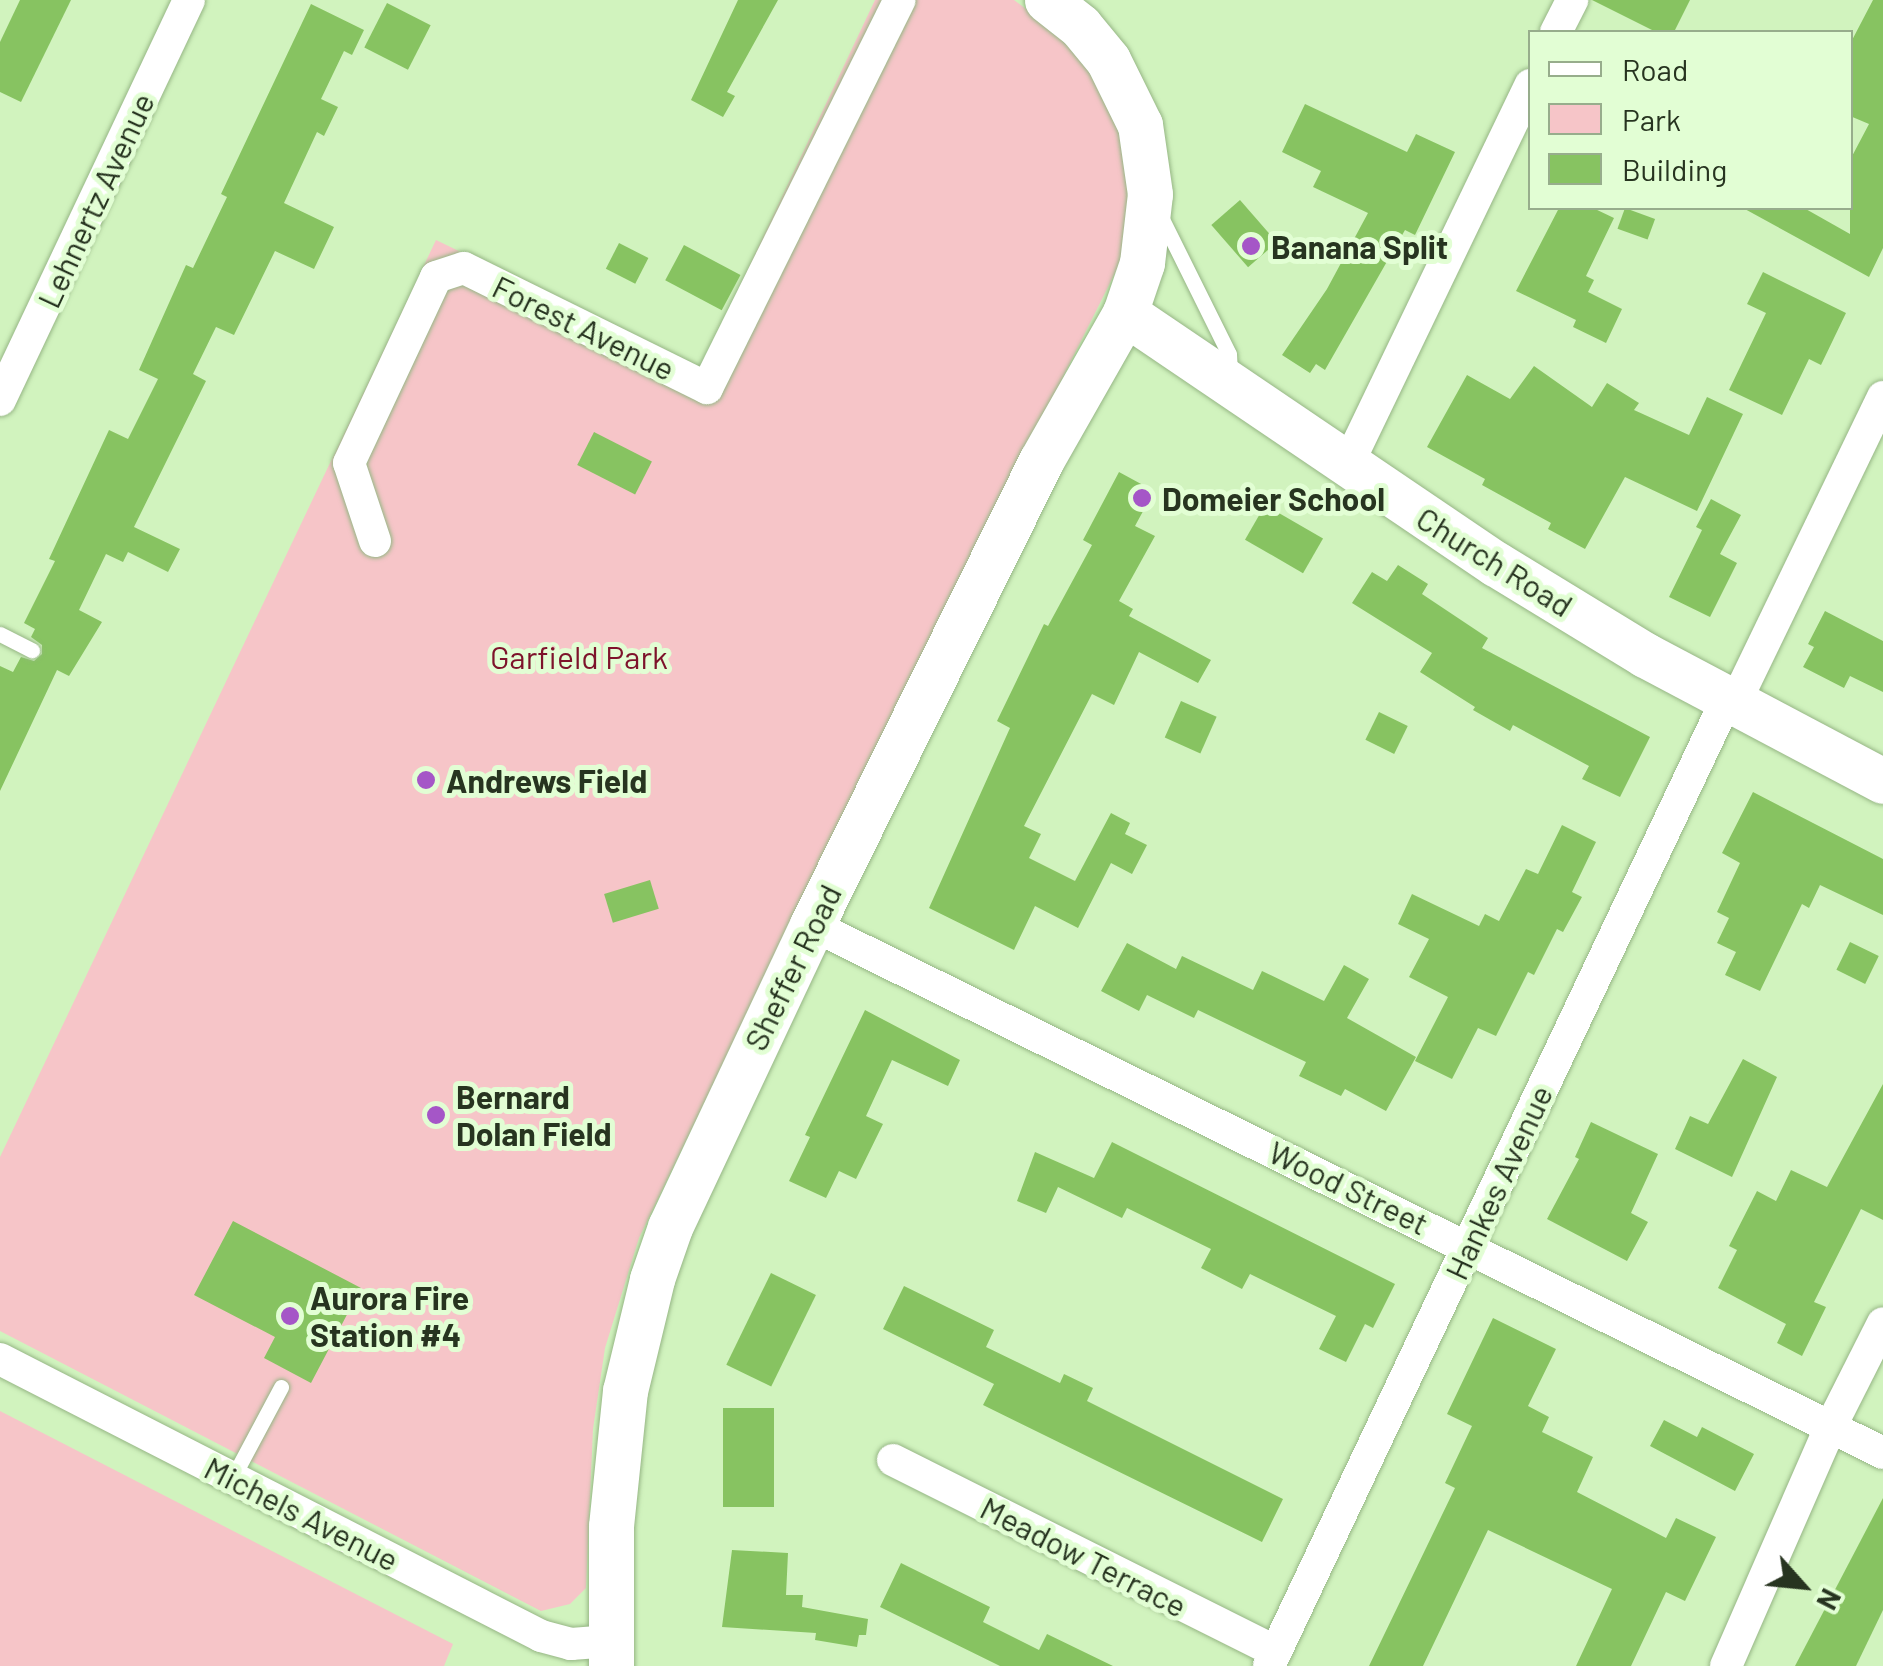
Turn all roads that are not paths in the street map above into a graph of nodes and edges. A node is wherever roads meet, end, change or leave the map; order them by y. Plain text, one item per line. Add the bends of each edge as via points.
1 (190, 0) edge
2 (900, 0) edge
3 (1047, 0) edge
4 (1572, 0) edge
5 (1557, 30) edge
6 (1528, 89) edge
7 (1150, 194) junction
8 (1125, 313) junction
9 (1230, 385) junction
10 (1883, 397) edge
11 (0, 400) edge
12 (1347, 466) junction
13 (376, 541) dead end
14 (0, 634) edge
15 (32, 650) dead end
16 (1731, 701) junction
17 (1883, 781) edge
18 (812, 925) junction
19 (1468, 1245) junction
20 (1883, 1322) edge
21 (0, 1359) edge
22 (281, 1386) dead end
23 (1831, 1426) junction
24 (1883, 1453) edge
25 (893, 1460) dead end
26 (233, 1478) junction
27 (611, 1653) edge
28 (1272, 1659) edge
29 (1726, 1666) edge

1 - 11 street, Lehnertz Avenue
2 - 13 street, Forest Avenue via 707,388 464,268 436,277 349,463
3 - 7 street, Sheffer Road via 1080,26 1128,93 1140,124
4 - 5 street
6 - 12 street
7 - 8 street, Sheffer Road via 1146,247
7 - 9 lane via 1229,354
8 - 9 street, Church Road
8 - 18 street, Sheffer Road via 1042,461
9 - 12 street, Church Road
10 - 16 street, Hankes Avenue
12 - 16 street, Church Road via 1496,564
14 - 15 lane
16 - 17 street, Church Road
16 - 19 street, Hankes Avenue
18 - 19 street, Wood Street
18 - 27 street, Sheffer Road via 698,1162 648,1294 617,1454
19 - 23 street, Wood Street
19 - 28 street, Hankes Avenue
20 - 23 street
21 - 26 street, Michels Avenue
22 - 26 lane
23 - 24 street, Wood Street
23 - 29 street
25 - 28 street, Meadow Terrace
26 - 27 street, Michels Avenue via 541,1636

